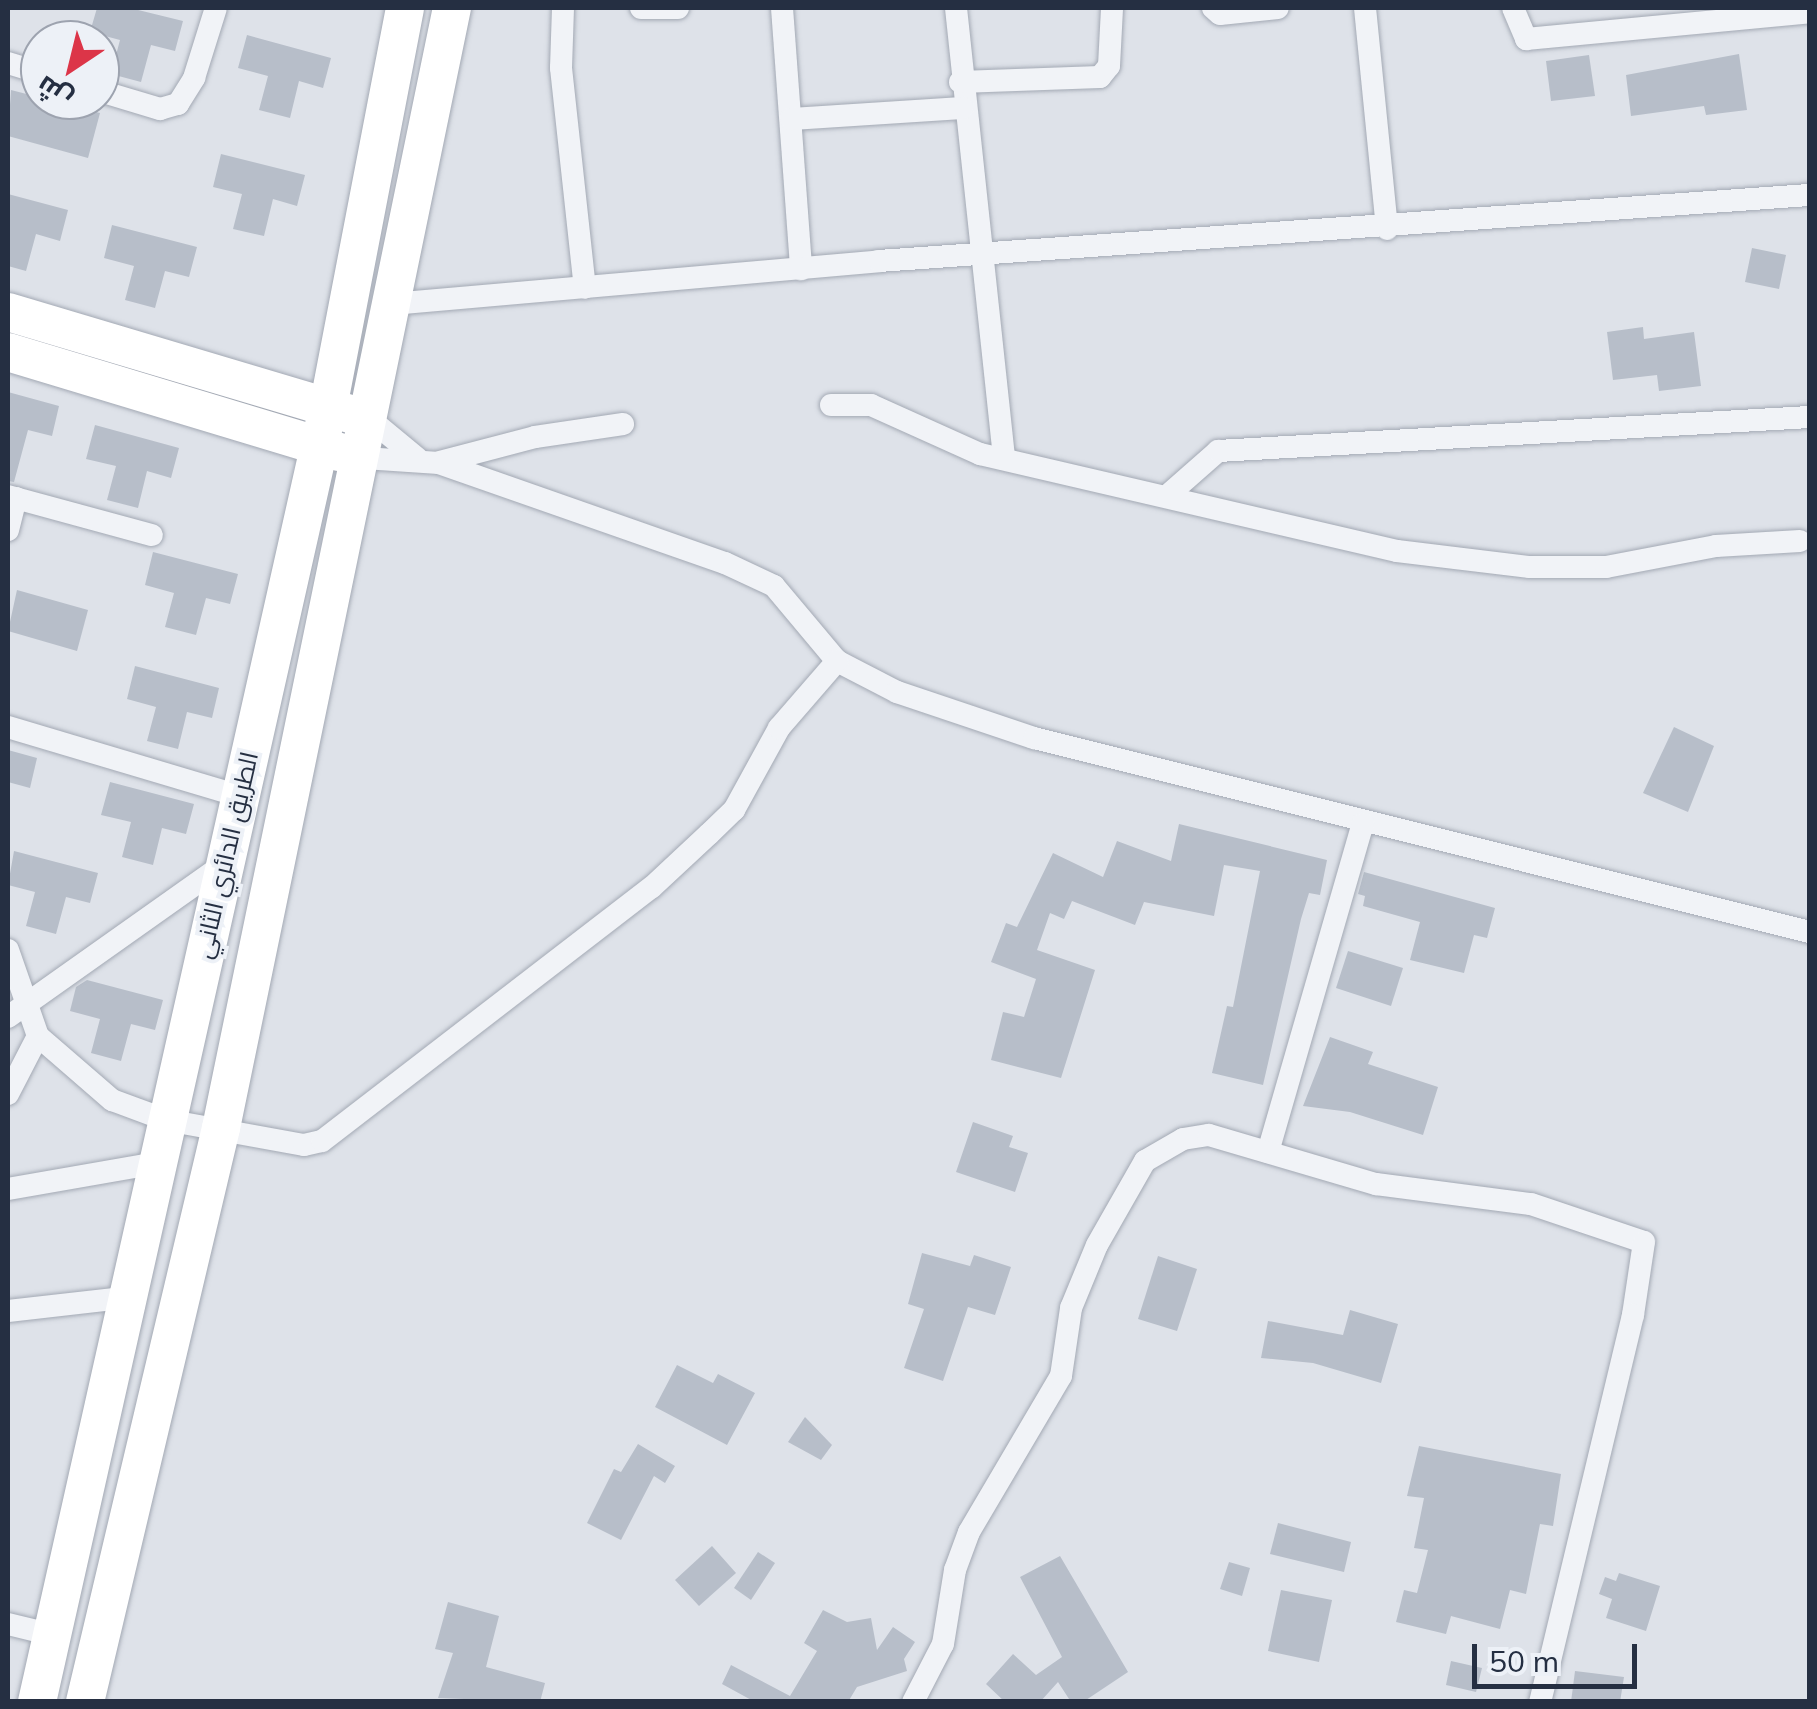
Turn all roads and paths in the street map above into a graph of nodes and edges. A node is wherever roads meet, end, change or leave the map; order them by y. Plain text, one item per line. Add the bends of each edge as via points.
1 (216, 8) edge
2 (406, 8) edge
3 (452, 8) edge
4 (562, 8) edge
5 (641, 8) edge
6 (678, 8) edge
7 (782, 8) edge
8 (956, 8) edge
9 (1112, 8) edge
10 (1213, 8) edge
11 (1278, 8) edge
12 (1365, 8) edge
13 (1513, 8) edge
14 (1810, 12) edge
15 (960, 82) junction
16 (120, 97) edge
17 (963, 108) junction
18 (790, 119) junction
19 (1810, 195) edge
20 (1387, 229) junction
21 (980, 256) junction
22 (802, 269) junction
23 (585, 288) junction
24 (391, 304) junction
25 (8, 312) edge
26 (8, 352) edge
27 (831, 405) dead end
28 (328, 408) junction
29 (1810, 417) edge
30 (371, 420) junction
31 (623, 424) dead end
32 (318, 446) junction
33 (1004, 454) junction
34 (364, 458) junction
35 (428, 460) junction
36 (1168, 495) junction
37 (12, 497) edge
38 (8, 530) edge
39 (152, 534) dead end
40 (1800, 541) dead end
41 (837, 661) junction
42 (8, 727) edge
43 (239, 796) junction
44 (1362, 823) junction
45 (224, 866) junction
46 (1810, 932) edge
47 (8, 950) edge
48 (31, 1001) junction
49 (8, 1017) edge
50 (38, 1036) junction
51 (8, 1094) edge
52 (166, 1120) junction
53 (221, 1128) junction
54 (1268, 1152) junction
55 (157, 1163) junction
56 (8, 1190) edge
57 (130, 1296) junction
58 (8, 1312) edge
59 (8, 1624) edge
60 (53, 1635) junction
61 (37, 1702) edge
62 (86, 1702) edge
63 (913, 1702) edge
64 (1540, 1702) edge

1 - 16 street via 194,78 178,104 160,109
2 - 28 main road, الطريق الدائري الثاني
3 - 24 main road, الطريق الدائري الثاني
4 - 23 street via 561,68
5 - 6 street
7 - 18 street
8 - 15 street
9 - 15 street via 1109,66 1100,77
10 - 11 street via 1220,14
12 - 20 street
13 - 14 street via 1526,39
15 - 17 street
17 - 18 street
17 - 21 street
18 - 22 street
19 - 20 street
20 - 21 street
21 - 22 street
21 - 33 street
22 - 23 street
23 - 24 street
24 - 30 main road, الطريق الدائري الثاني
25 - 28 main road
26 - 32 main road
27 - 33 street via 872,405 945,442
28 - 30 main road
28 - 32 main road, الطريق الدائري الثاني
29 - 36 street via 1218,451
30 - 34 main road, الطريق الدائري الثاني
30 - 35 street
31 - 35 street
32 - 34 main road
32 - 43 main road, الطريق الدائري الثاني
33 - 36 street
34 - 35 street
34 - 53 main road, الطريق الدائري الثاني
35 - 41 street via 774,586
36 - 40 street via 1398,551 1530,567 1606,567 1716,546
37 - 38 street
37 - 39 street
41 - 44 street via 897,692 1034,738
41 - 53 street via 779,728 734,810 710,834 651,888 336,1132 304,1144
42 - 43 street
43 - 45 main road, الطريق الدائري الثاني
44 - 46 street
44 - 54 street
45 - 48 street
45 - 52 main road, الطريق الدائري الثاني
47 - 48 street
48 - 49 street
48 - 50 street
50 - 51 street
50 - 52 street via 86,1084 136,1112
52 - 53 street
52 - 55 main road, الطريق الدائري الثاني
53 - 62 main road, الطريق الدائري الثاني
54 - 63 street via 1209,1135 1183,1139 1145,1160 1071,1308 1062,1376 969,1532 954,1570 942,1644
54 - 64 street via 1376,1184 1531,1204 1644,1242 1633,1315
55 - 56 street
55 - 57 main road, الطريق الدائري الثاني
57 - 58 street
57 - 60 main road, الطريق الدائري الثاني
59 - 60 street
60 - 61 main road, الطريق الدائري الثاني

